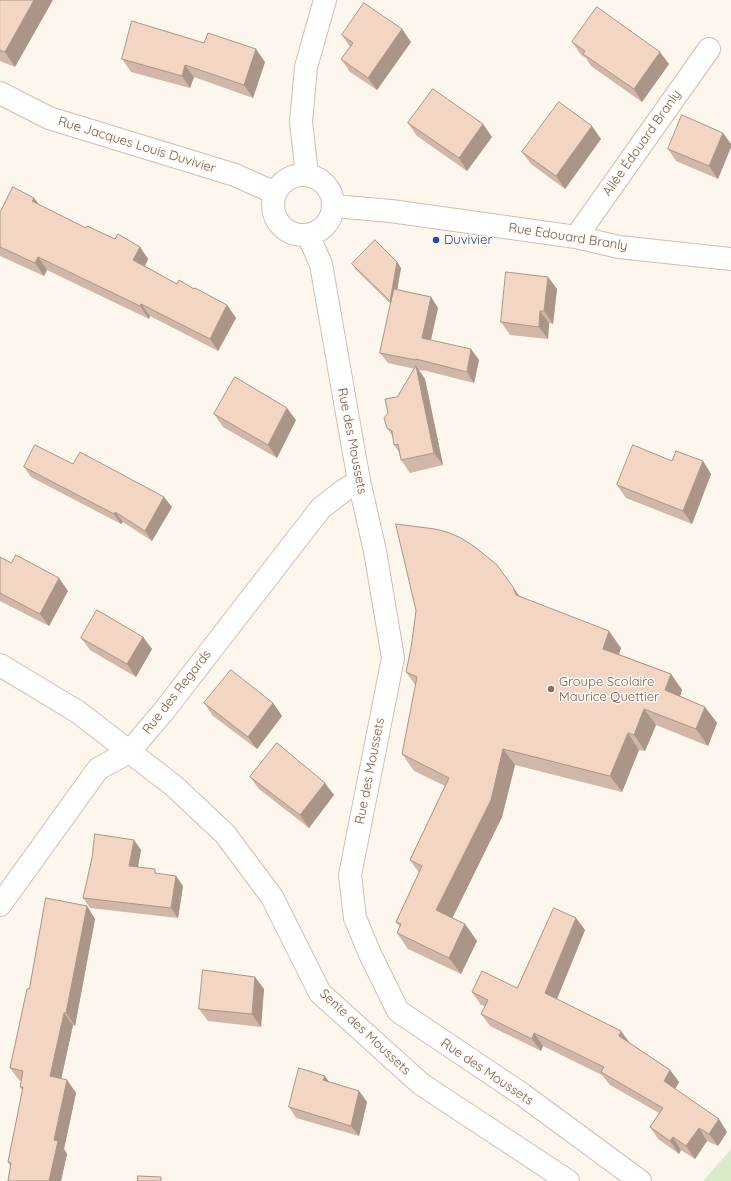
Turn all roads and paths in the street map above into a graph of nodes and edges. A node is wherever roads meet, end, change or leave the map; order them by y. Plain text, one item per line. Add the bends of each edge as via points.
1 (325, 0) edge
2 (709, 49) dead end
3 (0, 93) edge
4 (307, 174) junction
5 (275, 193) junction
6 (334, 206) junction
7 (308, 235) junction
8 (576, 237) junction
9 (731, 259) edge
10 (359, 481) junction
11 (0, 664) edge
12 (129, 752) junction
13 (0, 905) edge
14 (568, 1181) edge
15 (640, 1181) edge

1 - 4 street via 306,67 301,122
2 - 8 street, Allée Édouard Branly
3 - 5 street, Rue Jacques Louis Duvivier via 49,118 235,175
4 - 5 street via 294,176 282,182
4 - 6 street via 327,185
5 - 7 street via 272,206 276,218 284,228 295,234
6 - 7 street via 332,216 326,225
6 - 8 street, Rue Edouard Branly via 391,211
7 - 10 street, Rue des Moussets via 321,264
8 - 9 street, Rue Edouard Branly via 619,247
10 - 12 street, Rue des Regards via 321,508
10 - 15 street, Rue des Moussets via 375,551 393,658 350,875 355,918 398,1011 523,1095
11 - 12 street, Sente des Moussets via 78,712
12 - 13 street, Rue des Regards via 98,769
12 - 14 street, Sente des Moussets via 174,786 225,834 272,897 320,993 421,1084

